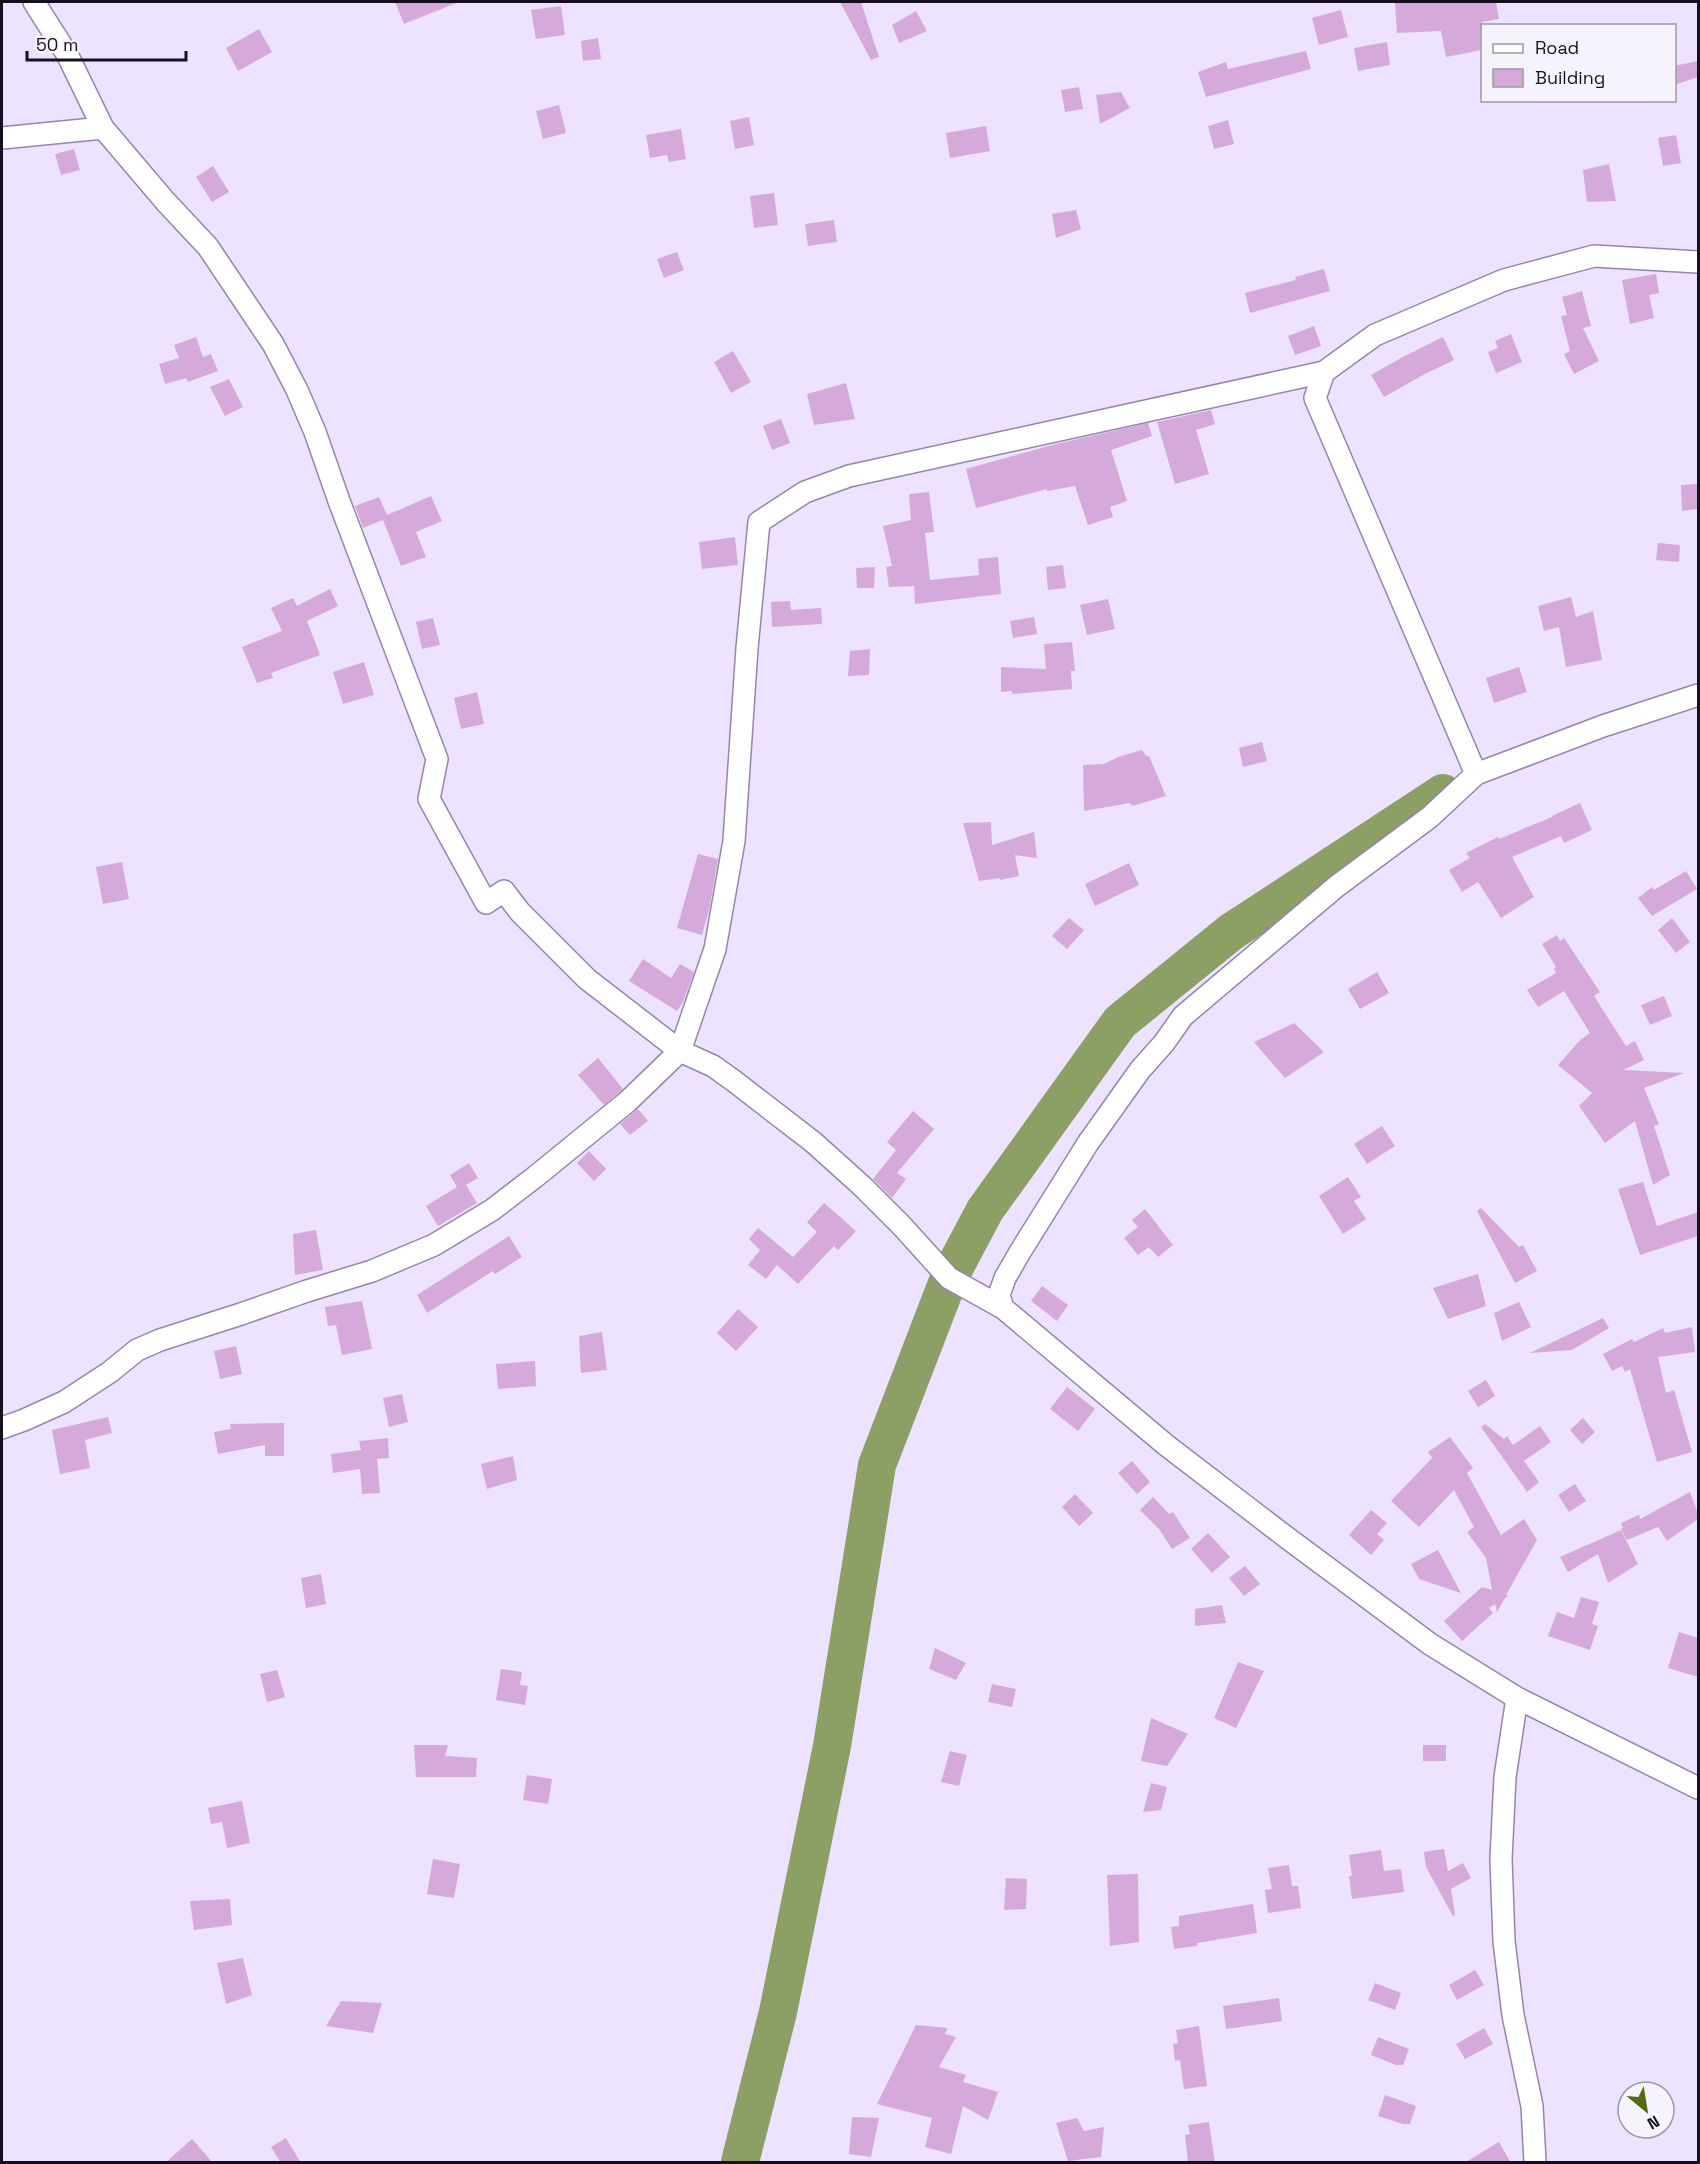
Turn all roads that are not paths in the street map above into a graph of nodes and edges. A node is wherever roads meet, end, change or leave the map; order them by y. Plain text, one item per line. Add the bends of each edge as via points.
1 (34, 2) edge
2 (103, 128) junction
3 (2, 138) edge
4 (1698, 262) edge
5 (1324, 372) junction
6 (1698, 694) edge
7 (1476, 774) junction
8 (680, 1051) junction
9 (1003, 1308) junction
10 (2, 1428) edge
11 (1517, 1698) junction
12 (1698, 1788) edge
13 (1535, 2163) edge

1 - 2 street via 67,54
2 - 3 street
2 - 8 street via 208,247 273,344 297,390 437,759 429,799 486,903 504,891 587,979
4 - 5 street via 1594,256 1504,280 1375,335
5 - 7 street via 1315,398
5 - 8 street via 849,476 805,492 759,522 734,841 715,949
6 - 7 street
7 - 9 street via 1430,817 1337,886 1183,1016 1088,1143 1020,1252 999,1295
8 - 9 street via 713,1066 813,1142 902,1226 949,1278
8 - 10 street via 627,1102 535,1177 444,1240 372,1271 160,1340 137,1350 64,1402
9 - 11 street via 1166,1445 1286,1537 1430,1644
11 - 12 street
11 - 13 street via 1505,1778 1501,1859 1504,1941 1513,2015 1532,2106

